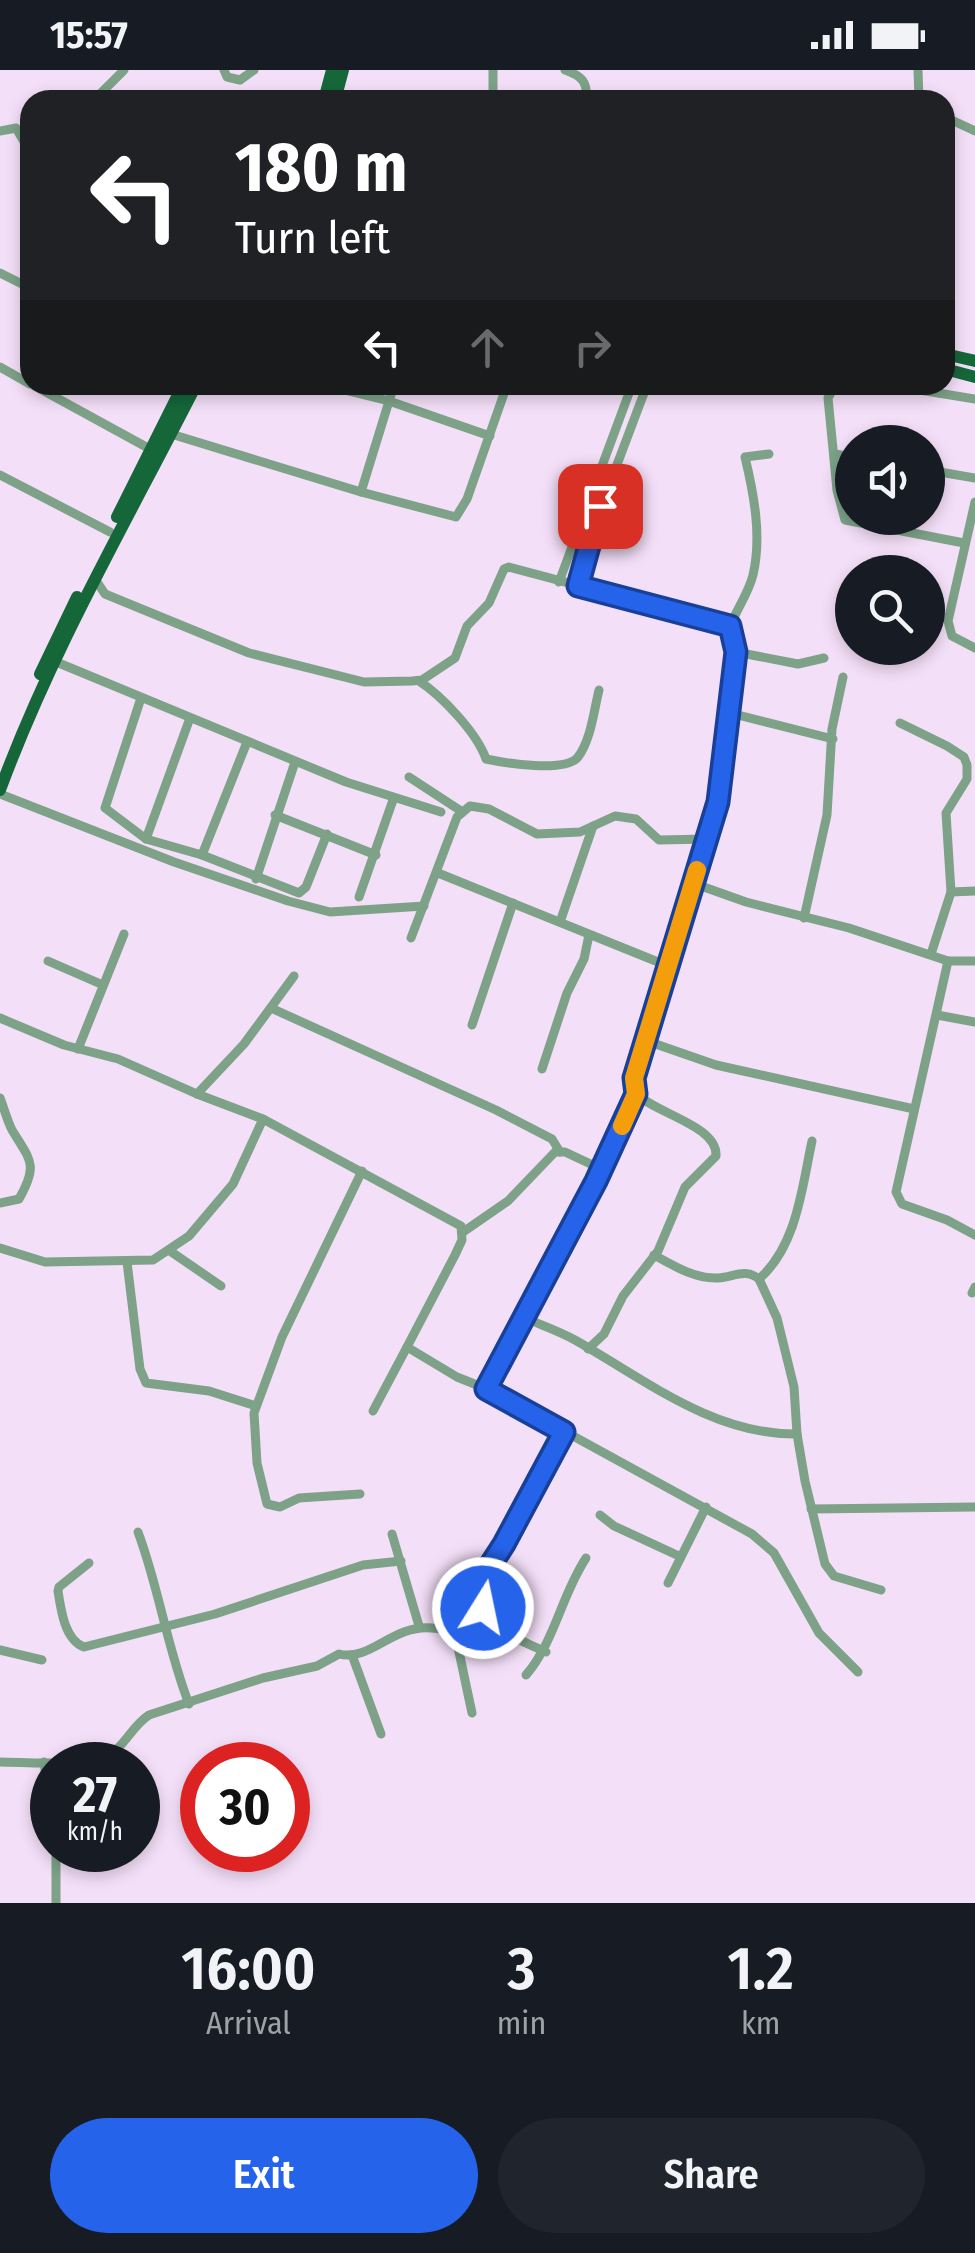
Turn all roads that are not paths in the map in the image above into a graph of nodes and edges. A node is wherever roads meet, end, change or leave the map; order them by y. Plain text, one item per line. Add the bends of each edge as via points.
1 (124, 70) edge
2 (224, 70) edge
3 (254, 70) edge
4 (565, 70) edge
5 (104, 90) edge
6 (588, 90) edge
7 (51, 395) edge
8 (179, 395) edge
9 (191, 395) edge
10 (365, 395) edge
11 (391, 395) edge
12 (504, 395) edge
13 (628, 395) edge
14 (643, 395) edge
15 (830, 395) edge
16 (950, 395) edge
17 (975, 399) edge
18 (389, 401) junction
19 (171, 434) junction
20 (490, 436) junction
21 (150, 448) junction
22 (769, 454) dead end
23 (835, 454) edge
24 (945, 473) edge
25 (0, 475) edge
26 (975, 478) edge
27 (361, 492) junction
28 (975, 502) edge
29 (110, 532) junction
30 (923, 535) edge
31 (964, 543) junction
32 (95, 579) junction
33 (559, 582) junction
34 (578, 586) junction
35 (730, 626) junction
36 (975, 648) edge
37 (736, 652) junction
38 (824, 658) dead end
39 (51, 660) junction
40 (844, 676) dead end
41 (419, 681) junction
42 (598, 690) dead end
43 (141, 698) junction
44 (730, 713) junction
45 (190, 718) junction
46 (900, 723) dead end
47 (833, 740) junction
48 (247, 742) junction
49 (295, 762) junction
50 (0, 771) edge
51 (409, 776) dead end
52 (0, 792) edge
53 (394, 800) junction
54 (461, 811) junction
55 (441, 812) dead end
56 (275, 815) junction
57 (593, 826) junction
58 (327, 834) junction
59 (146, 838) junction
60 (706, 840) junction
61 (202, 855) junction
62 (376, 855) junction
63 (438, 873) junction
64 (695, 877) junction
65 (256, 879) junction
66 (975, 891) edge
67 (951, 892) junction
68 (359, 898) dead end
69 (513, 903) junction
70 (424, 906) junction
71 (804, 918) junction
72 (560, 922) junction
73 (124, 934) dead end
74 (589, 935) junction
75 (411, 938) dead end
76 (930, 954) junction
77 (48, 961) dead end
78 (948, 961) junction
79 (975, 961) edge
80 (668, 966) junction
81 (294, 976) dead end
82 (103, 985) junction
83 (271, 1008) junction
84 (937, 1015) junction
85 (0, 1018) edge
86 (975, 1022) edge
87 (472, 1025) dead end
88 (647, 1041) junction
89 (78, 1049) junction
90 (542, 1068) dead end
91 (197, 1094) junction
92 (636, 1094) junction
93 (0, 1098) edge
94 (914, 1109) junction
95 (263, 1119) junction
96 (812, 1141) dead end
97 (560, 1152) junction
98 (362, 1171) junction
99 (598, 1172) junction
100 (0, 1203) edge
101 (463, 1232) junction
102 (975, 1236) edge
103 (0, 1248) edge
104 (170, 1251) junction
105 (654, 1255) junction
106 (127, 1262) junction
107 (759, 1279) junction
108 (221, 1286) dead end
109 (524, 1318) junction
110 (406, 1347) junction
111 (588, 1349) junction
112 (486, 1389) junction
113 (256, 1406) junction
114 (373, 1412) dead end
115 (564, 1432) junction
116 (797, 1434) junction
117 (360, 1494) dead end
118 (706, 1507) junction
119 (975, 1508) edge
120 (811, 1509) junction
121 (600, 1515) dead end
122 (138, 1532) dead end
123 (392, 1534) dead end
124 (679, 1556) junction
125 (586, 1558) dead end
126 (401, 1561) junction
127 (89, 1563) dead end
128 (668, 1583) dead end
129 (881, 1590) dead end
130 (419, 1626) junction
131 (164, 1627) junction
132 (0, 1650) edge
133 (546, 1652) junction
134 (352, 1655) junction
135 (42, 1660) dead end
136 (858, 1672) dead end
137 (526, 1674) dead end
138 (188, 1704) junction
139 (472, 1713) dead end
140 (381, 1734) dead end
141 (122, 1742) edge
142 (0, 1762) edge
143 (30, 1762) edge
144 (56, 1872) edge
145 (56, 1903) edge

1 - 5 street
2 - 3 street via 240,80
4 - 6 street via 583,79
7 - 21 street
8 - 21 main road
9 - 19 main road
10 - 18 street
11 - 18 street
12 - 20 street
13 - 33 street
14 - 34 street
15 - 23 street
16 - 17 street
18 - 20 street
18 - 27 street
19 - 27 street
19 - 32 main road
20 - 27 street via 456,517
21 - 29 main road
22 - 35 street via 744,457 757,525 755,557
24 - 26 street
25 - 29 street
28 - 31 street
29 - 39 main road
30 - 31 street
31 - 36 street via 948,621 952,636
32 - 39 main road
32 - 41 street via 106,594 132,607 249,652 364,682
33 - 34 street
33 - 41 street via 504,569 455,658
34 - 35 street
35 - 37 street
37 - 38 street via 798,664
37 - 44 street
39 - 43 street
39 - 50 main road
39 - 52 main road
40 - 47 street
41 - 42 street via 480,741 486,759 514,766 578,758
43 - 45 street
43 - 59 street via 105,804
44 - 47 street
44 - 60 street
45 - 48 street
45 - 59 street
46 - 67 street via 947,746 967,765 967,779 946,813
47 - 71 street via 827,816
48 - 49 street
48 - 61 street
49 - 53 street
49 - 56 street
51 - 54 street
52 - 70 street via 288,901 330,912
53 - 55 street
53 - 62 street
54 - 57 street via 490,808 537,834
54 - 63 street
56 - 58 street
56 - 65 street
57 - 60 street via 615,816 636,820 658,840
57 - 72 street
58 - 62 street
58 - 65 street via 304,891
59 - 61 street
60 - 64 street
61 - 65 street
62 - 68 street
63 - 69 street
63 - 70 street
64 - 71 street via 701,886
64 - 80 street
66 - 67 street
67 - 76 street
69 - 72 street
69 - 87 street
70 - 75 street
71 - 76 street
72 - 74 street
73 - 82 street
74 - 80 street
74 - 90 street
76 - 78 street
77 - 82 street
78 - 79 street
78 - 84 street
80 - 88 street
81 - 83 street
82 - 89 street
83 - 91 street
83 - 97 street via 496,1110 552,1139
84 - 86 street
84 - 94 street
85 - 89 street
88 - 92 street via 634,1078
88 - 94 street via 716,1064
89 - 91 street
91 - 95 street
92 - 99 street
92 - 105 street via 681,1118 717,1150 685,1187
93 - 100 street via 32,1166 19,1198
94 - 102 street via 897,1198
95 - 98 street
95 - 104 street via 233,1184
96 - 107 street via 786,1241
97 - 99 street via 594,1164
97 - 101 street via 508,1202
98 - 101 street
98 - 113 street
99 - 109 street
101 - 110 street
103 - 106 street via 45,1262
104 - 106 street
104 - 108 street
105 - 107 street via 700,1276 746,1273
105 - 111 street
106 - 113 street via 146,1383 209,1391
107 - 116 street via 777,1318 794,1387
109 - 111 street
109 - 112 street
110 - 112 street
110 - 114 street
111 - 116 street via 691,1408 759,1431
112 - 115 street
113 - 117 street via 256,1463 267,1504
115 - 118 street
115 - 133 street via 477,1586 483,1608 506,1635
116 - 120 street
118 - 124 street
118 - 136 street via 774,1553 819,1633
119 - 120 street
120 - 129 street via 834,1576
121 - 124 street
122 - 131 street
123 - 126 street
124 - 128 street
125 - 133 street via 569,1584
126 - 130 street
126 - 131 street via 363,1565
127 - 131 street via 58,1591 77,1646
130 - 134 street
130 - 139 street via 455,1633
131 - 138 street
132 - 135 street
133 - 137 street
134 - 138 street
134 - 140 street
138 - 141 street via 135,1724
142 - 143 street
144 - 145 street

